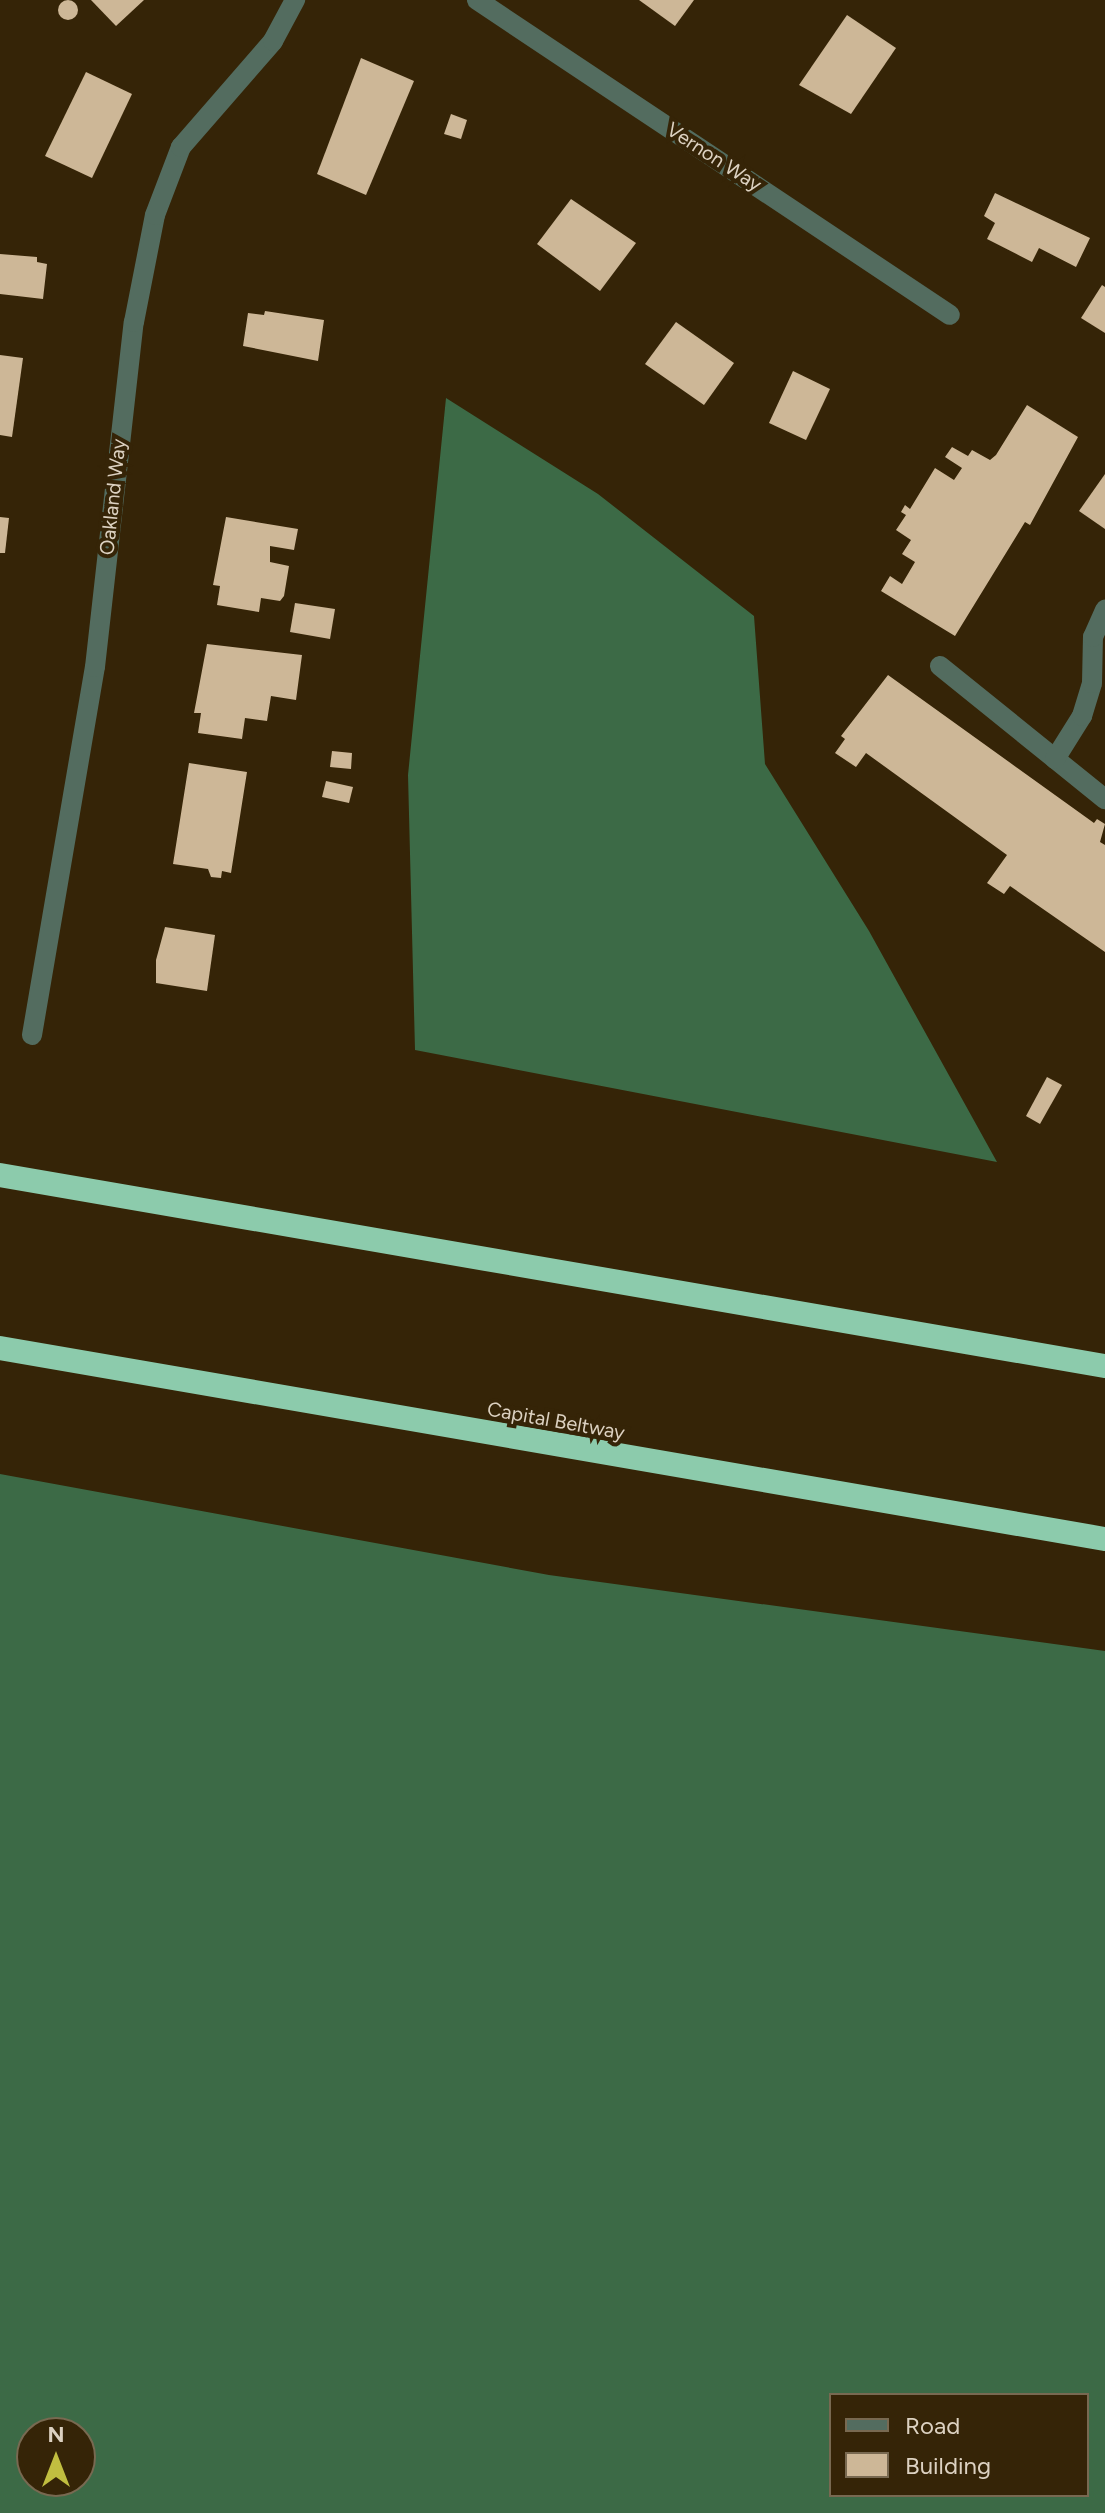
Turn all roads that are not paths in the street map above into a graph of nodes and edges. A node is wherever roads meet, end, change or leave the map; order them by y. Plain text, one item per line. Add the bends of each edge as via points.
1 (295, 0) edge
2 (477, 0) edge
3 (950, 315) dead end
4 (1105, 610) edge
5 (940, 666) dead end
6 (1055, 759) junction
7 (1105, 799) edge
8 (32, 1035) dead end
9 (0, 1175) edge
10 (0, 1348) edge
11 (1105, 1366) edge
12 (1105, 1539) edge

1 - 8 street, Oakland Way via 273,41 181,147 155,215 134,322 95,667
2 - 3 street, Vernon Way
4 - 6 street via 1093,637 1092,683 1082,716
5 - 6 street
6 - 7 street
9 - 11 highway
10 - 12 highway, Capital Beltway

